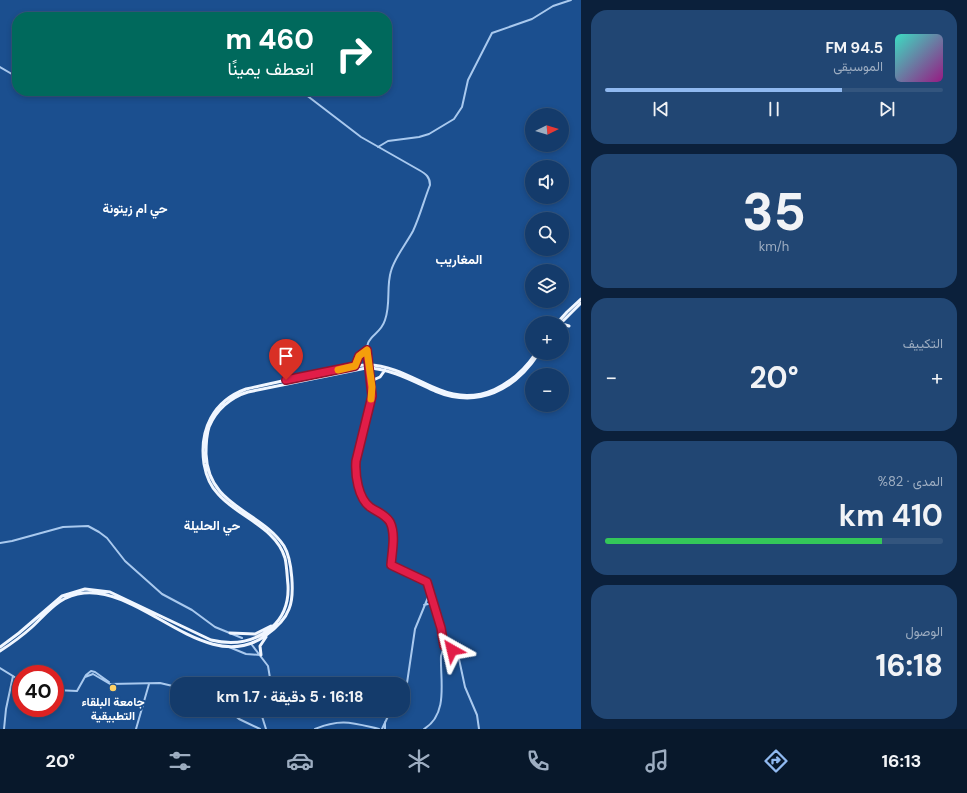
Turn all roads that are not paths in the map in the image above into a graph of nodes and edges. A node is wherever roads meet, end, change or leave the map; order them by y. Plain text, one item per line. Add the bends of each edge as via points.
1 (571, 0) edge
2 (0, 67) edge
3 (12, 74) edge
4 (307, 96) edge
5 (378, 147) junction
6 (581, 299) edge
7 (581, 303) edge
8 (564, 316) edge
9 (569, 316) edge
10 (367, 350) junction
11 (358, 360) junction
12 (531, 360) edge
13 (534, 360) edge
14 (363, 365) junction
15 (355, 366) junction
16 (379, 369) junction
17 (385, 370) junction
18 (382, 374) junction
19 (371, 381) junction
20 (0, 543) edge
21 (289, 573) junction
22 (430, 593) junction
23 (432, 603) junction
24 (424, 605) junction
25 (156, 615) junction
26 (277, 621) junction
27 (270, 633) junction
28 (230, 634) junction
29 (242, 638) dead end
30 (252, 645) dead end
31 (228, 646) junction
32 (240, 646) junction
33 (0, 647) edge
34 (445, 648) junction
35 (0, 651) edge
36 (241, 651) junction
37 (258, 651) junction
38 (255, 654) junction
39 (261, 655) junction
40 (0, 668) edge
41 (12, 675) edge
42 (270, 677) edge
43 (407, 677) edge
44 (12, 681) edge
45 (149, 684) junction
46 (170, 686) edge
47 (64, 690) edge
48 (237, 717) edge
49 (262, 717) edge
50 (386, 719) joint
51 (4, 729) edge
52 (136, 729) edge
53 (260, 729) edge
54 (266, 729) edge
55 (315, 729) edge
56 (380, 729) edge
57 (385, 729) edge
58 (424, 729) edge
59 (479, 729) edge

1 - 5 street via 550,7 532,19 492,33 466,84 462,108 450,122 425,135 390,141
2 - 3 street
4 - 5 street via 356,134
5 - 10 street via 426,174 430,185 414,230 391,270 385,320 371,337
6 - 8 main road
7 - 9 main road
10 - 11 main road via 360,354
10 - 19 street, bridge
11 - 14 main road
11 - 15 main road
12 - 14 main road via 522,372 508,383 493,390 470,395 443,391 387,368
13 - 17 main road via 526,372 510,385 478,397 463,398 445,394
14 - 15 main road
15 - 21 main road via 242,390 215,410 206,428 203,441 204,460 211,485 226,502 276,541
16 - 17 main road
16 - 18 main road
16 - 21 main road via 356,369 242,393 224,405 212,421 206,446 208,469 214,483 226,499 277,538 286,550
17 - 18 main road
18 - 19 main road
19 - 22 street via 370,404 356,461 360,489 367,505 384,515 390,522 393,535 391,565 424,580
20 - 28 street via 63,527 88,526 107,538 125,561 162,594
21 - 26 main road via 287,605
21 - 27 main road via 292,596 289,609
22 - 23 street
22 - 24 street
23 - 24 street
23 - 34 street
24 - 43 street via 415,629
25 - 26 main road via 204,638 225,643 254,639
25 - 31 main road via 203,641
25 - 33 main road via 110,592 80,590 55,601
25 - 35 main road via 105,594 76,594 60,601 26,632
26 - 28 main road via 257,633
27 - 32 main road
27 - 37 main road
28 - 29 street
30 - 37 street
31 - 32 main road
31 - 36 street
32 - 36 street
34 - 58 street via 441,656 440,710 435,720
34 - 59 street via 452,650 459,659
36 - 38 street
37 - 38 street
37 - 39 main road
38 - 39 street
39 - 42 street
40 - 41 street
44 - 51 street
45 - 46 street
45 - 47 street via 112,684 93,674 85,678 77,691
45 - 52 street
48 - 53 street
49 - 54 street
50 - 56 street
50 - 57 street
55 - 56 street via 346,722

